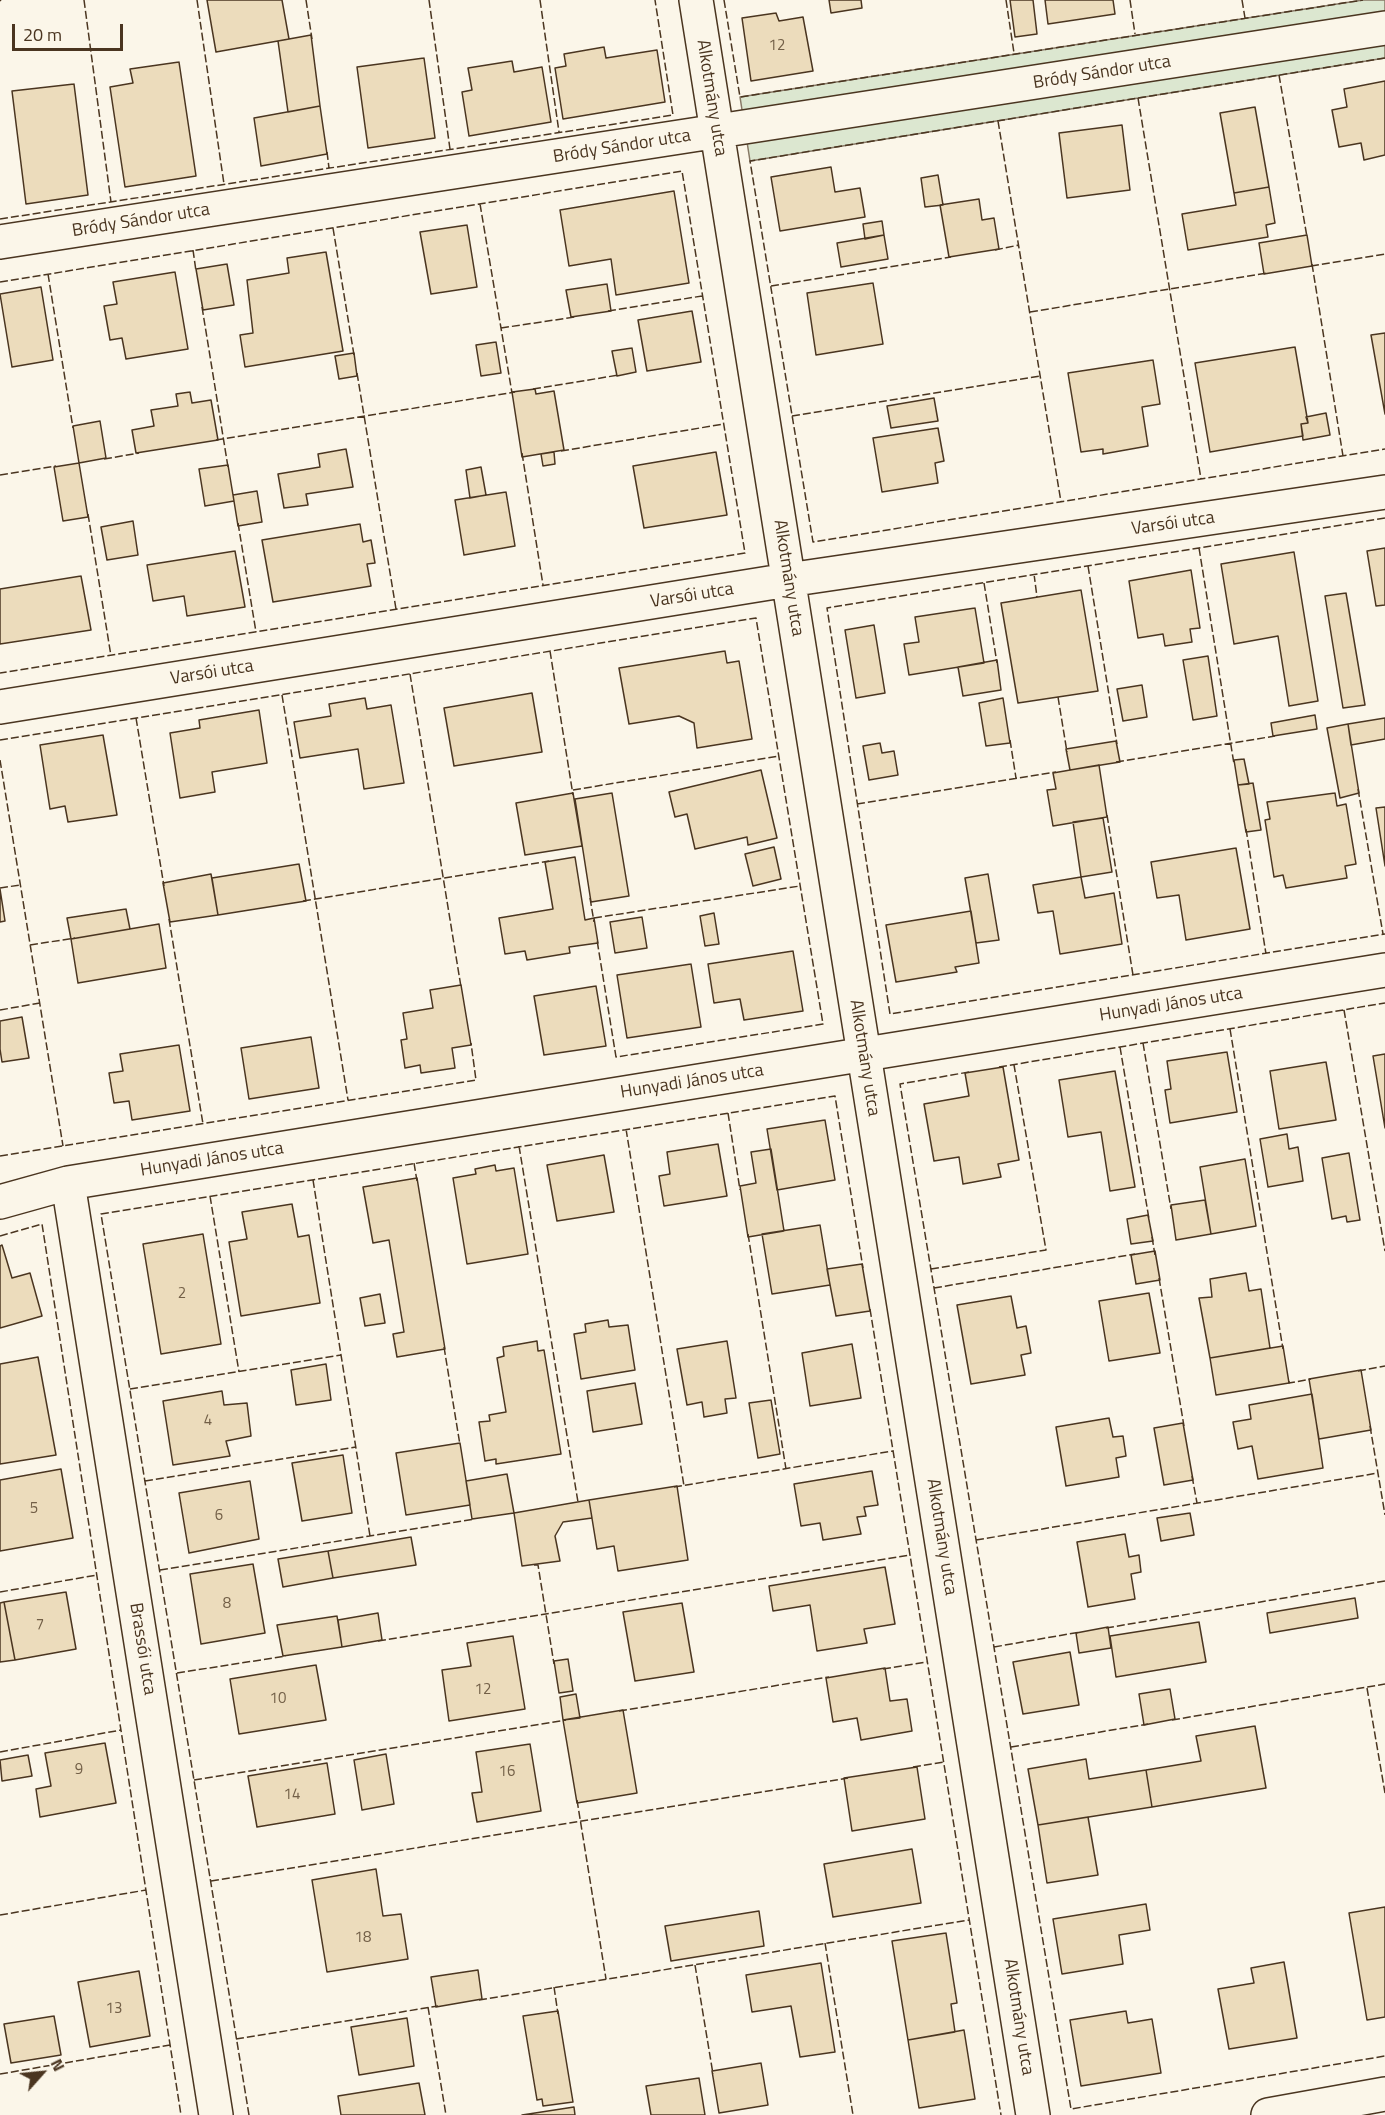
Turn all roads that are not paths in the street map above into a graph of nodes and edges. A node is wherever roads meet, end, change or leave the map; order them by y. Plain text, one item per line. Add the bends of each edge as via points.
1 (696, 0) edge
2 (1385, 28) edge
3 (717, 133) junction
4 (0, 242) edge
5 (1385, 492) edge
6 (788, 580) junction
7 (0, 706) edge
8 (1385, 970) edge
9 (864, 1054) junction
10 (68, 1183) junction
11 (0, 1202) edge
12 (1385, 2094) edge
13 (216, 2115) edge
14 (1033, 2115) edge
15 (1268, 2115) edge

1 - 3 street, Alkotmány utca
2 - 3 street, Bródy Sándor utca
3 - 4 street, Bródy Sándor utca
3 - 6 street, Alkotmány utca
5 - 6 street, Varsói utca
6 - 7 street, Varsói utca
6 - 9 street, Alkotmány utca
8 - 9 street, Hunyadi János utca
9 - 10 street, Hunyadi János utca
9 - 14 street, Alkotmány utca
10 - 11 street, Hunyadi János utca
10 - 13 street, Brassói utca
12 - 15 street

